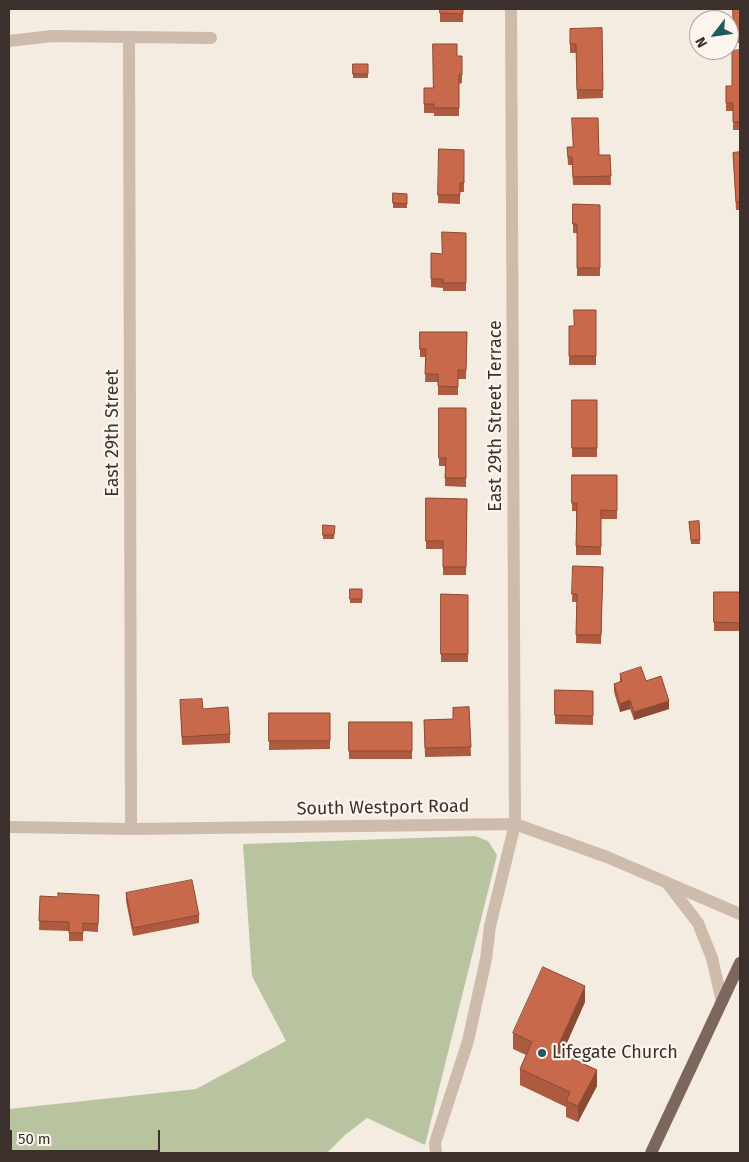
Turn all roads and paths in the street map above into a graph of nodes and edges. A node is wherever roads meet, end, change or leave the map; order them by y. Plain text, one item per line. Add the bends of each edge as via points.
1 (511, 9) edge
2 (129, 38) junction
3 (211, 38) dead end
4 (9, 41) edge
5 (515, 824) junction
6 (9, 827) edge
7 (131, 828) junction
8 (666, 882) junction
9 (740, 914) edge
10 (740, 963) edge
11 (722, 1002) junction
12 (436, 1153) edge
13 (652, 1153) edge

1 - 5 street, East 29th Street Terrace
2 - 3 street
2 - 4 street via 52,36
2 - 7 street, East 29th Street
5 - 7 street, South Westport Road
5 - 8 street, South Westport Road
5 - 12 street, East 29th Street Terrace via 490,926 468,1041 435,1143
6 - 7 street, South Westport Road
8 - 9 street, South Westport Road
8 - 11 street via 698,923 712,958
10 - 11 main road
11 - 13 main road

